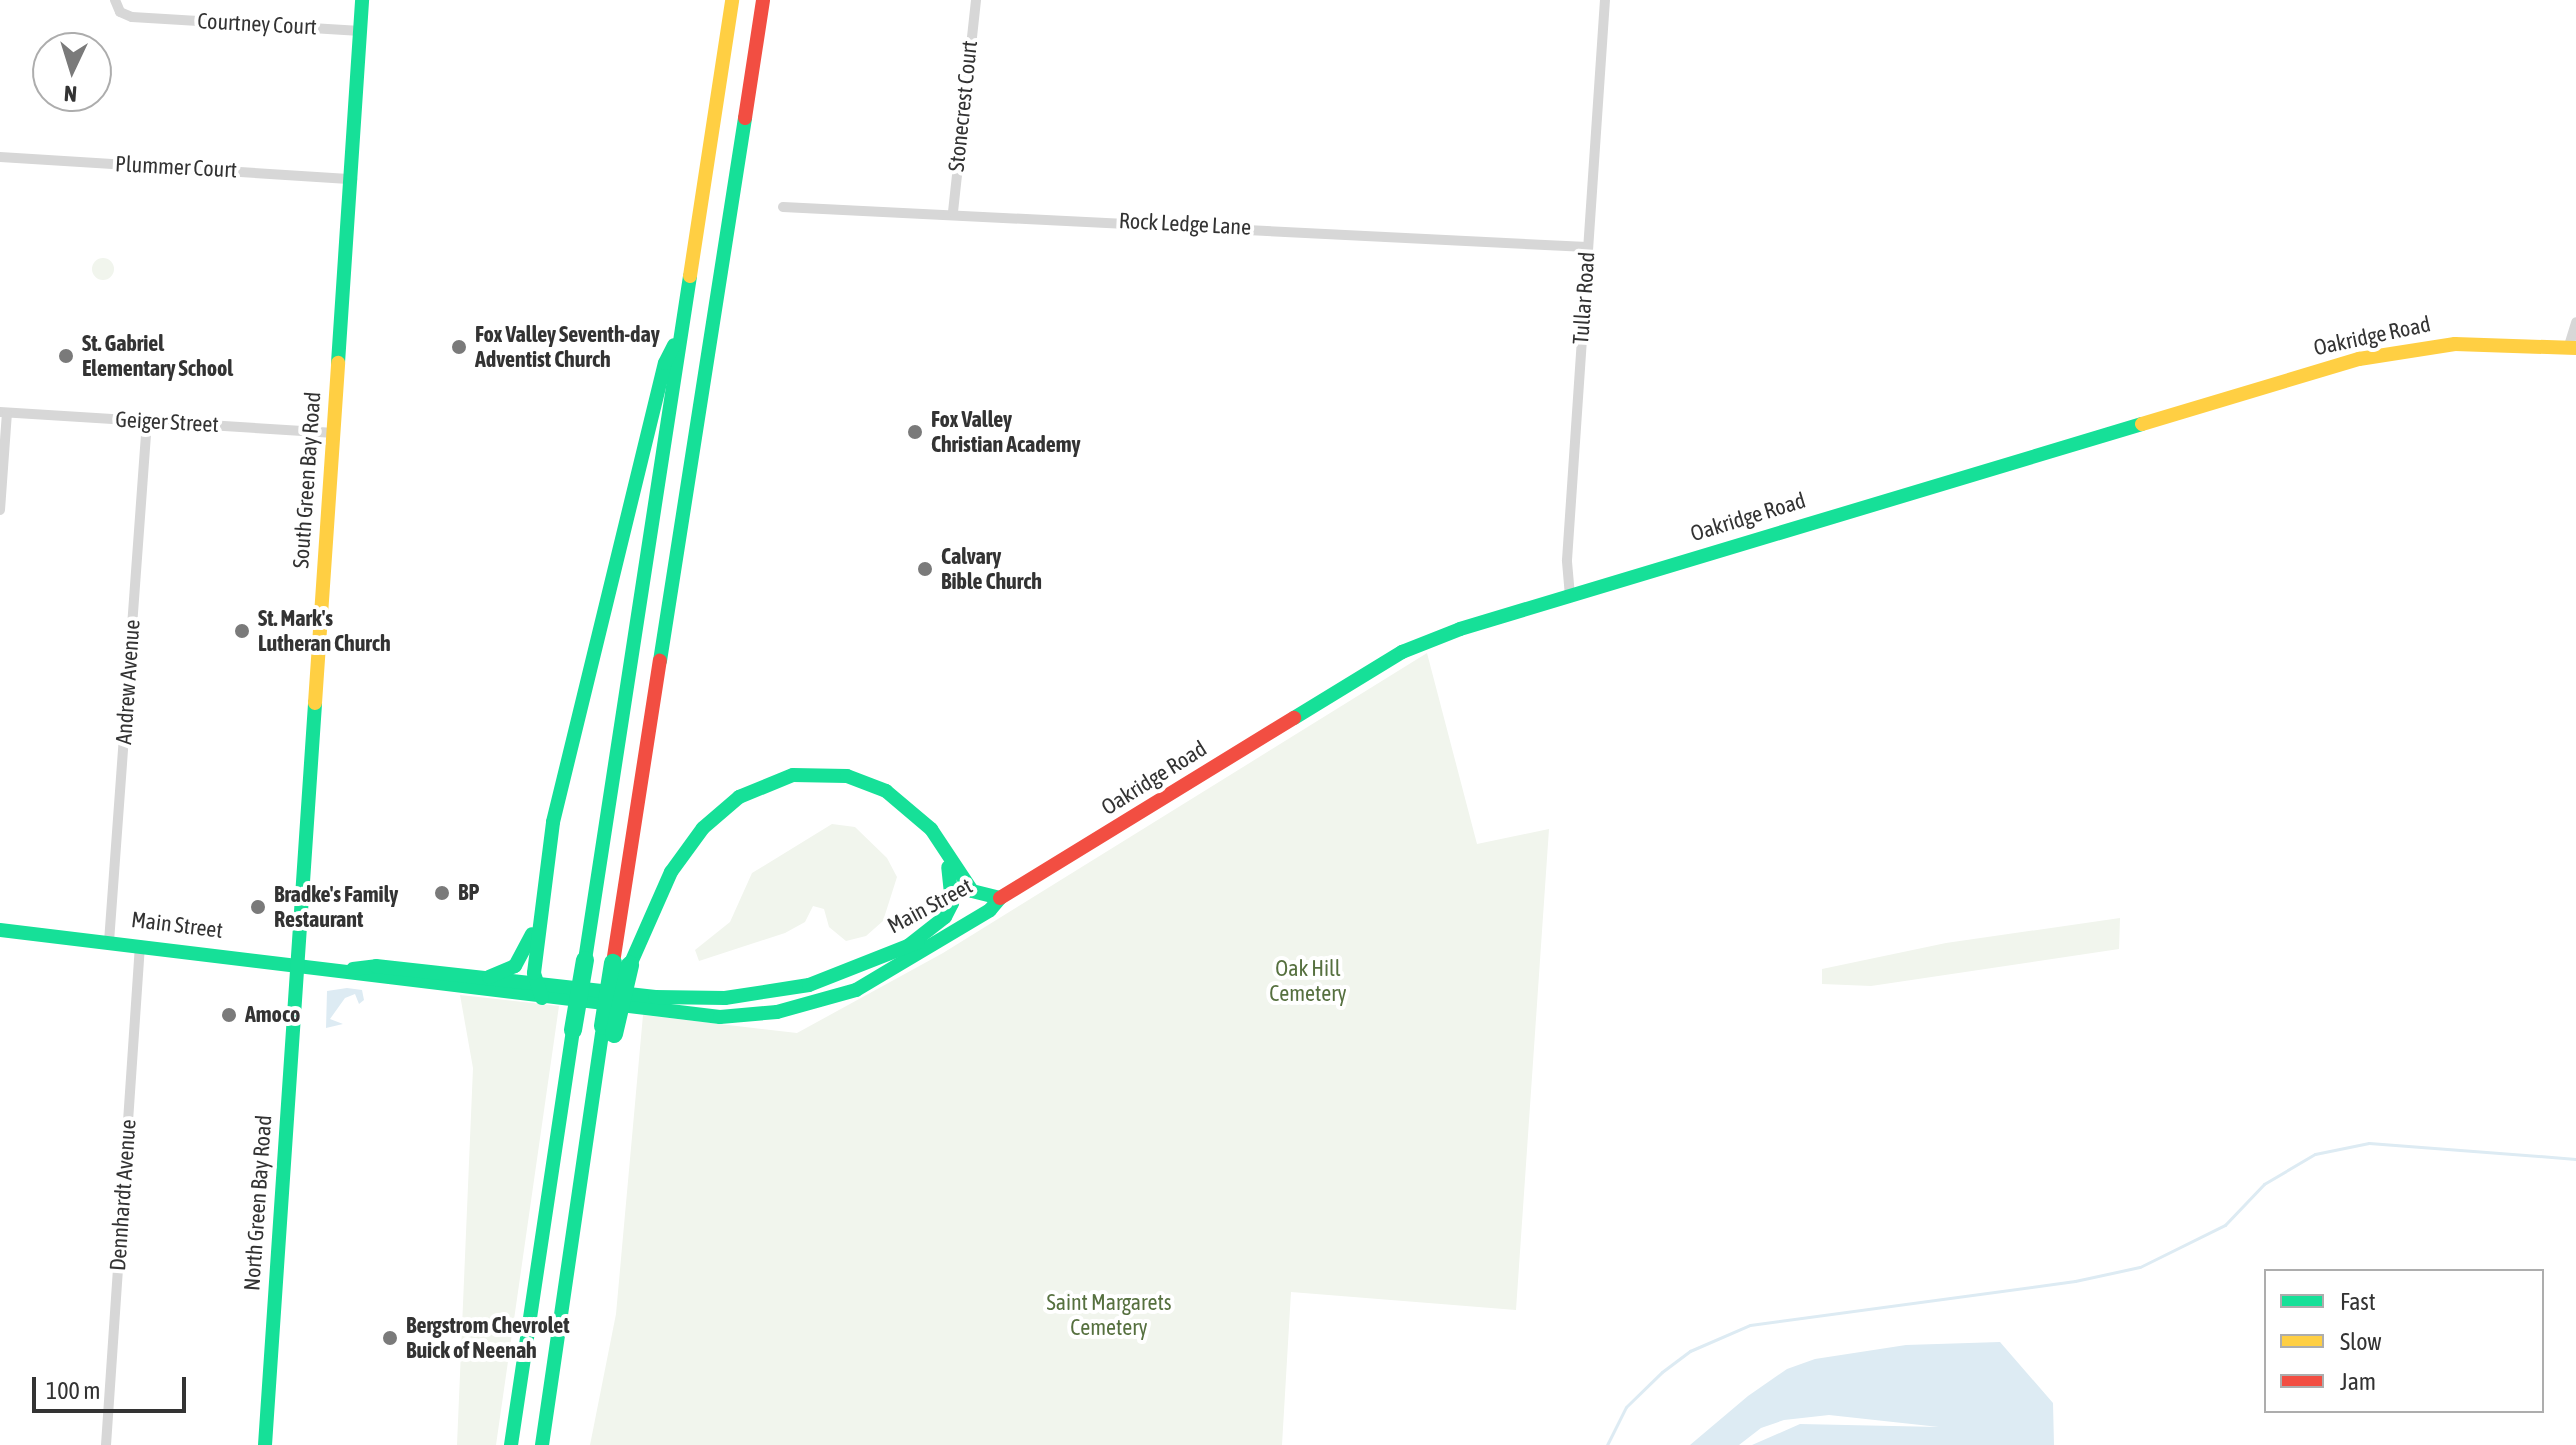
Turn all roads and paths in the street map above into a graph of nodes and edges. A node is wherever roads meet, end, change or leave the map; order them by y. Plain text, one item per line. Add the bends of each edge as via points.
1 (115, 0) edge
2 (362, 0) edge
3 (732, 0) edge
4 (763, 0) edge
5 (976, 0) edge
6 (1605, 0) edge
7 (361, 31) junction
8 (0, 157) edge
9 (352, 179) junction
10 (783, 207) dead end
11 (953, 212) junction
12 (1587, 247) junction
13 (2576, 322) edge
14 (678, 339) junction
15 (2573, 350) edge
16 (3, 412) edge
17 (147, 421) junction
18 (334, 433) junction
19 (0, 510) edge
20 (1570, 596) junction
21 (553, 822) junction
22 (924, 823) junction
23 (1000, 898) junction
24 (0, 930) edge
25 (109, 942) junction
26 (140, 945) junction
27 (908, 946) junction
28 (298, 964) junction
29 (621, 964) junction
30 (349, 970) junction
31 (489, 977) junction
32 (580, 988) junction
33 (539, 991) junction
34 (106, 1445) edge
35 (265, 1445) edge
36 (511, 1445) edge
37 (542, 1445) edge

1 - 7 street, Courtney Court via 120,12 132,17
2 - 7 main road, South Green Bay Road
3 - 14 main road
4 - 29 main road
5 - 11 street, Stonecrest Court
6 - 12 street, Tullar Road
7 - 9 main road, South Green Bay Road
8 - 9 street, Plummer Court
9 - 18 main road, South Green Bay Road
10 - 11 street, Rock Ledge Lane
11 - 12 street, Rock Ledge Lane
12 - 20 street, Tullar Road via 1567,560
13 - 15 street
14 - 21 main road via 665,363
14 - 32 main road, bridge
15 - 20 main road, Oakridge Road via 2455,344 2359,359
16 - 17 street, Geiger Street
16 - 19 street
17 - 18 street, Geiger Street
17 - 25 street, Andrew Avenue
18 - 28 main road, South Green Bay Road
20 - 23 main road, Oakridge Road via 1402,652
21 - 31 main road via 545,838 529,948 515,966
21 - 33 main road
22 - 23 main road via 972,891
22 - 27 main road via 951,872 954,894 945,917
22 - 29 main road via 886,791 847,776 793,775 754,788 725,807 685,850
23 - 27 main road, Main Street
23 - 33 main road, Main Street via 990,910 884,976 856,990 777,1012 700,1017
24 - 25 main road, Main Street
25 - 26 main road, Main Street
26 - 28 main road, Main Street
26 - 34 street, Dennhardt Avenue
27 - 32 main road, Main Street via 809,985 725,998
28 - 30 main road, Main Street
28 - 35 main road, North Green Bay Road
29 - 37 main road, bridge via 574,1214
30 - 31 main road, Main Street via 376,966
30 - 33 main road, Main Street via 375,978
31 - 33 main road, Main Street
32 - 33 main road, Main Street
32 - 36 main road, bridge

